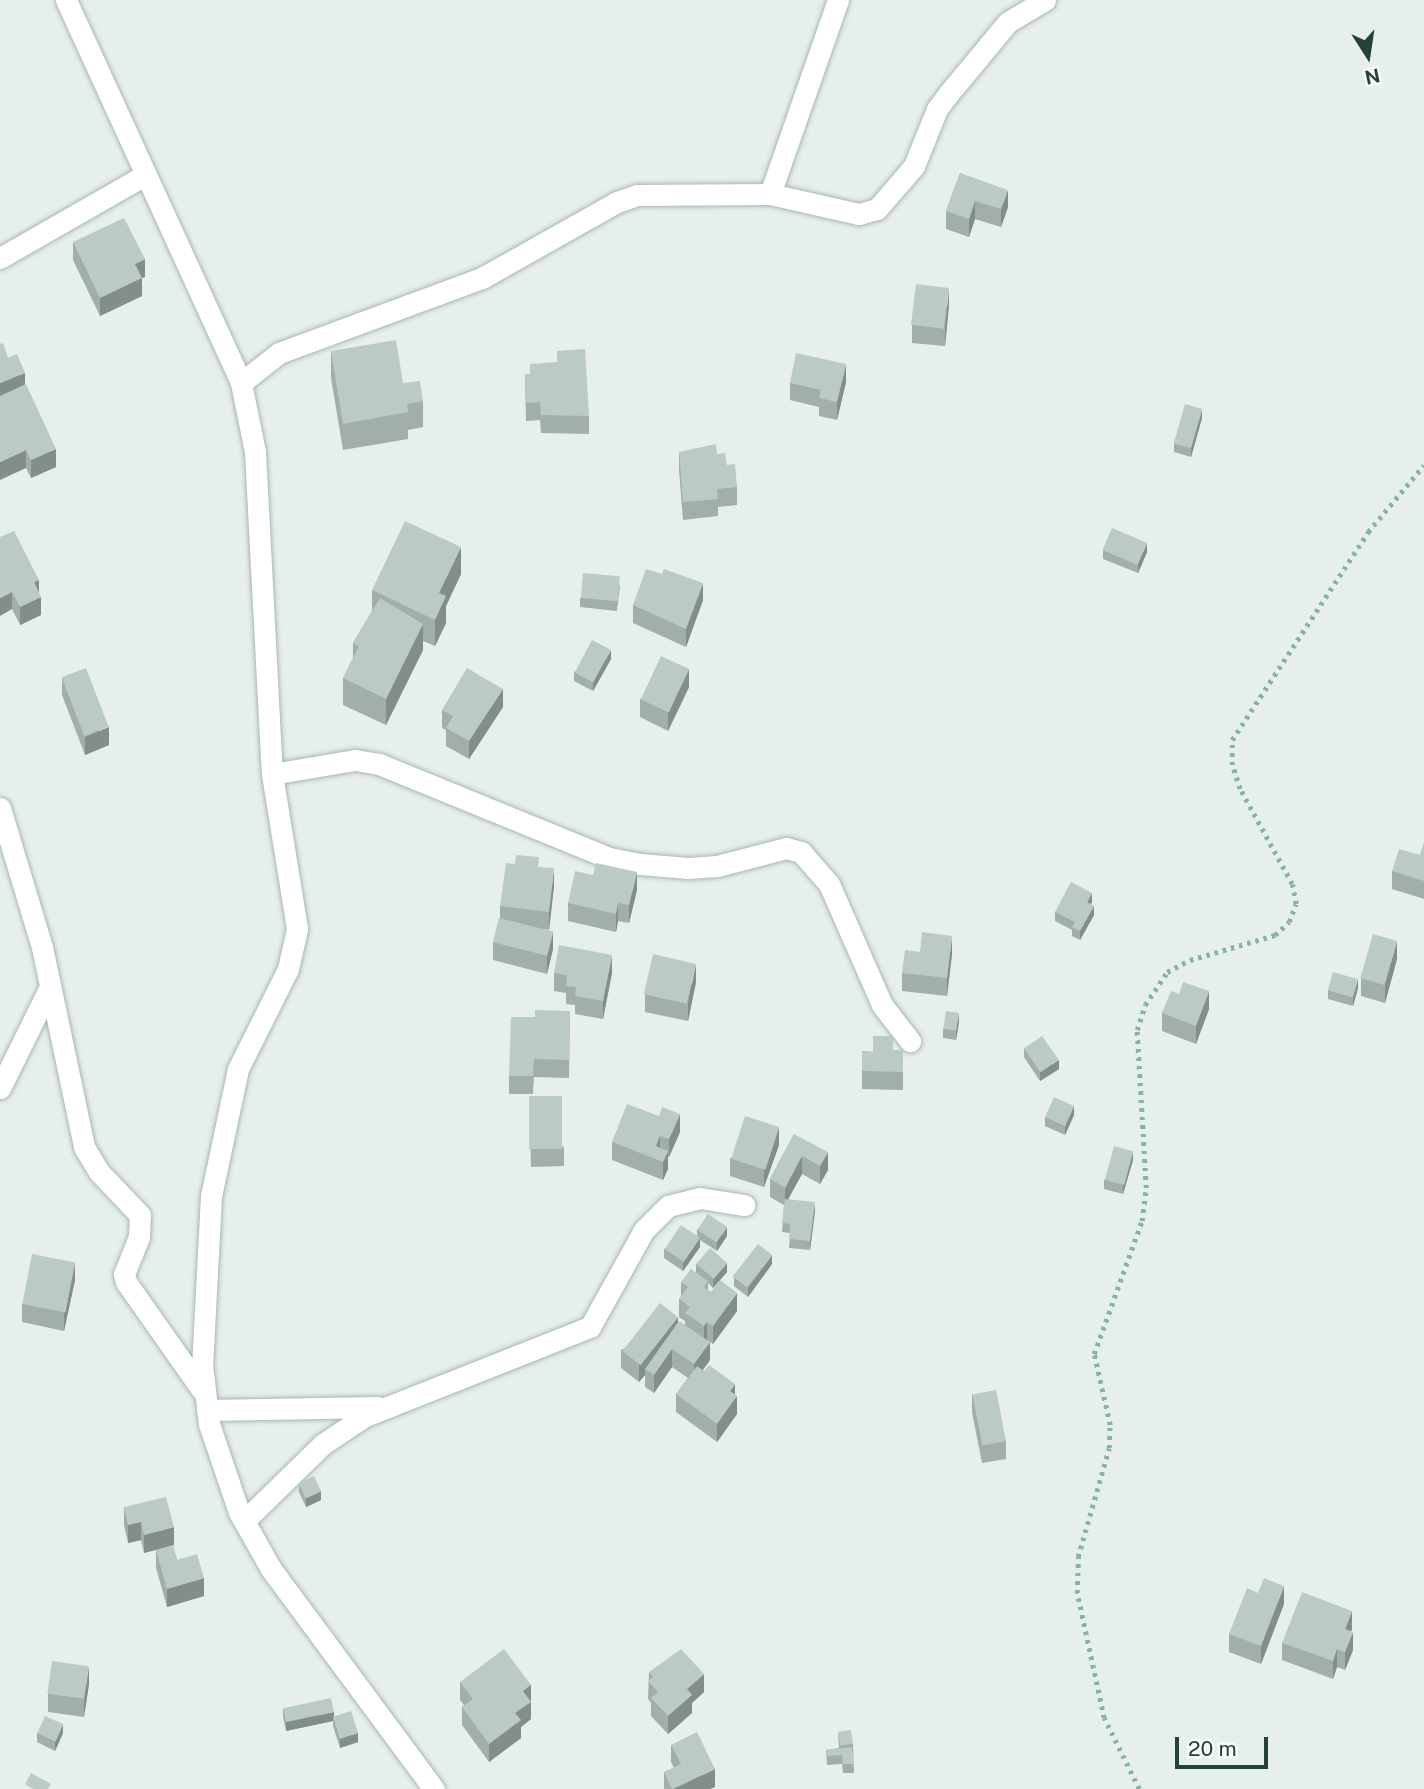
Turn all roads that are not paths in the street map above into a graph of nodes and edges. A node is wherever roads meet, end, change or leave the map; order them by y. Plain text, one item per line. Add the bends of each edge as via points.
1 (66, 0) edge
2 (838, 0) edge
3 (1045, 0) edge
4 (145, 175) junction
5 (770, 194) junction
6 (0, 258) edge
7 (241, 383) junction
8 (272, 774) junction
9 (0, 808) edge
10 (50, 989) junction
11 (910, 1041) dead end
12 (0, 1088) edge
13 (744, 1205) dead end
14 (205, 1401) junction
15 (387, 1407) junction
16 (244, 1521) junction
17 (434, 1789) edge

1 - 4 street
2 - 5 street
3 - 5 street via 1008,22 943,101 914,166 877,209 859,214
4 - 6 street
4 - 7 street
5 - 7 street via 666,192 617,202 482,278 279,353
7 - 8 street via 255,452
8 - 11 street via 355,760 379,764 608,858 640,864 717,866 786,848 801,852 829,884 882,1005
8 - 14 street via 297,929 288,969 238,1069 211,1196
9 - 10 street
10 - 12 street
10 - 14 street via 83,1147 139,1216 139,1237 124,1274 126,1282
13 - 15 street via 700,1198 668,1206 643,1230 590,1327
14 - 15 street
14 - 16 street
15 - 16 street via 323,1444
16 - 17 street via 271,1569

